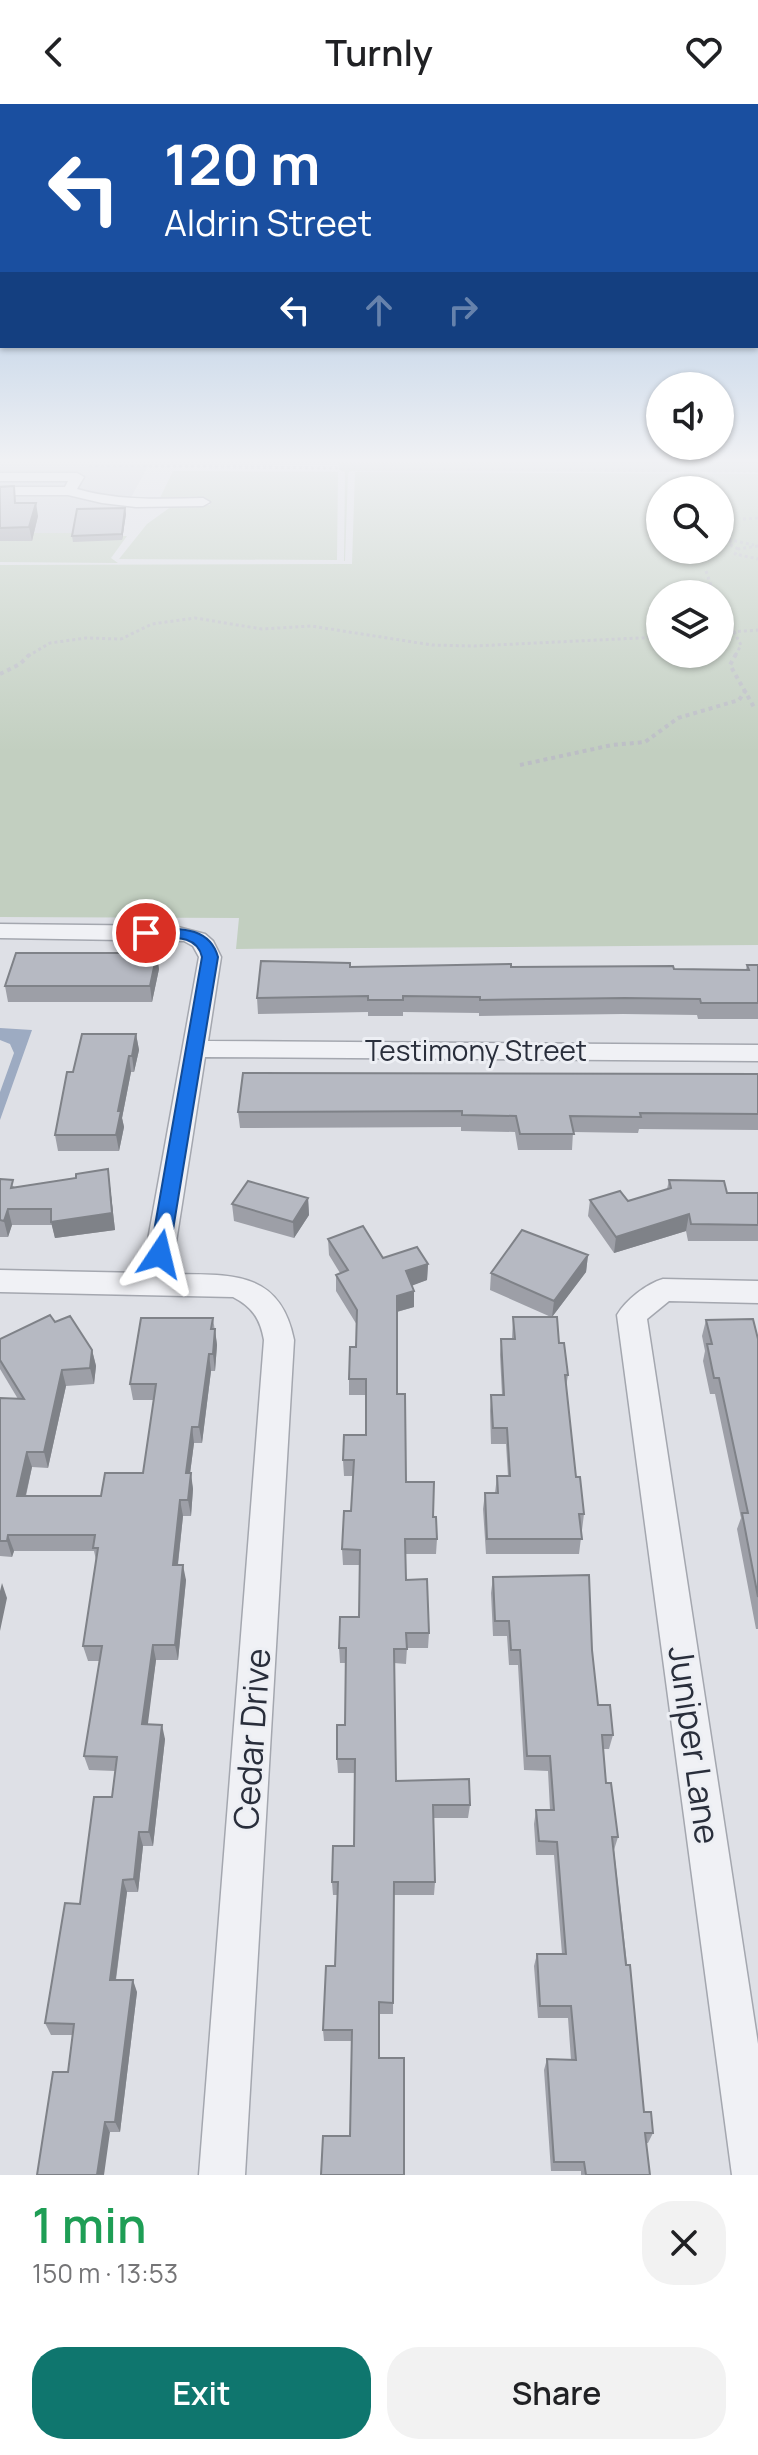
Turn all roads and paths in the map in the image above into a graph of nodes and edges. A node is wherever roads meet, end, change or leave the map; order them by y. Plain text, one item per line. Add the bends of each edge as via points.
1 (706, 571) dead end
2 (709, 580) edge
3 (758, 630) edge
4 (735, 634) joint
5 (646, 638) edge
6 (0, 674) edge
7 (746, 690) junction
8 (755, 709) dead end
9 (520, 765) dead end
10 (0, 931) edge
11 (194, 1049) junction
12 (758, 1053) edge
13 (0, 1281) edge
14 (155, 1283) junction
15 (758, 1292) edge
16 (222, 2175) edge
17 (755, 2175) edge

1 - 2 path
3 - 4 path
4 - 7 path via 741,645 730,665
5 - 6 path via 460,646 311,626 262,629 195,618 152,624 121,639 50,643
7 - 8 path
7 - 9 path via 739,700 678,718 645,742
10 - 11 street via 192,934 210,957
11 - 12 street, Testimony Street
11 - 14 street
13 - 14 street
14 - 16 street, Cedar Drive via 236,1286 254,1294 268,1305 279,1340
15 - 17 street, Juniper Lane via 663,1290 632,1315

